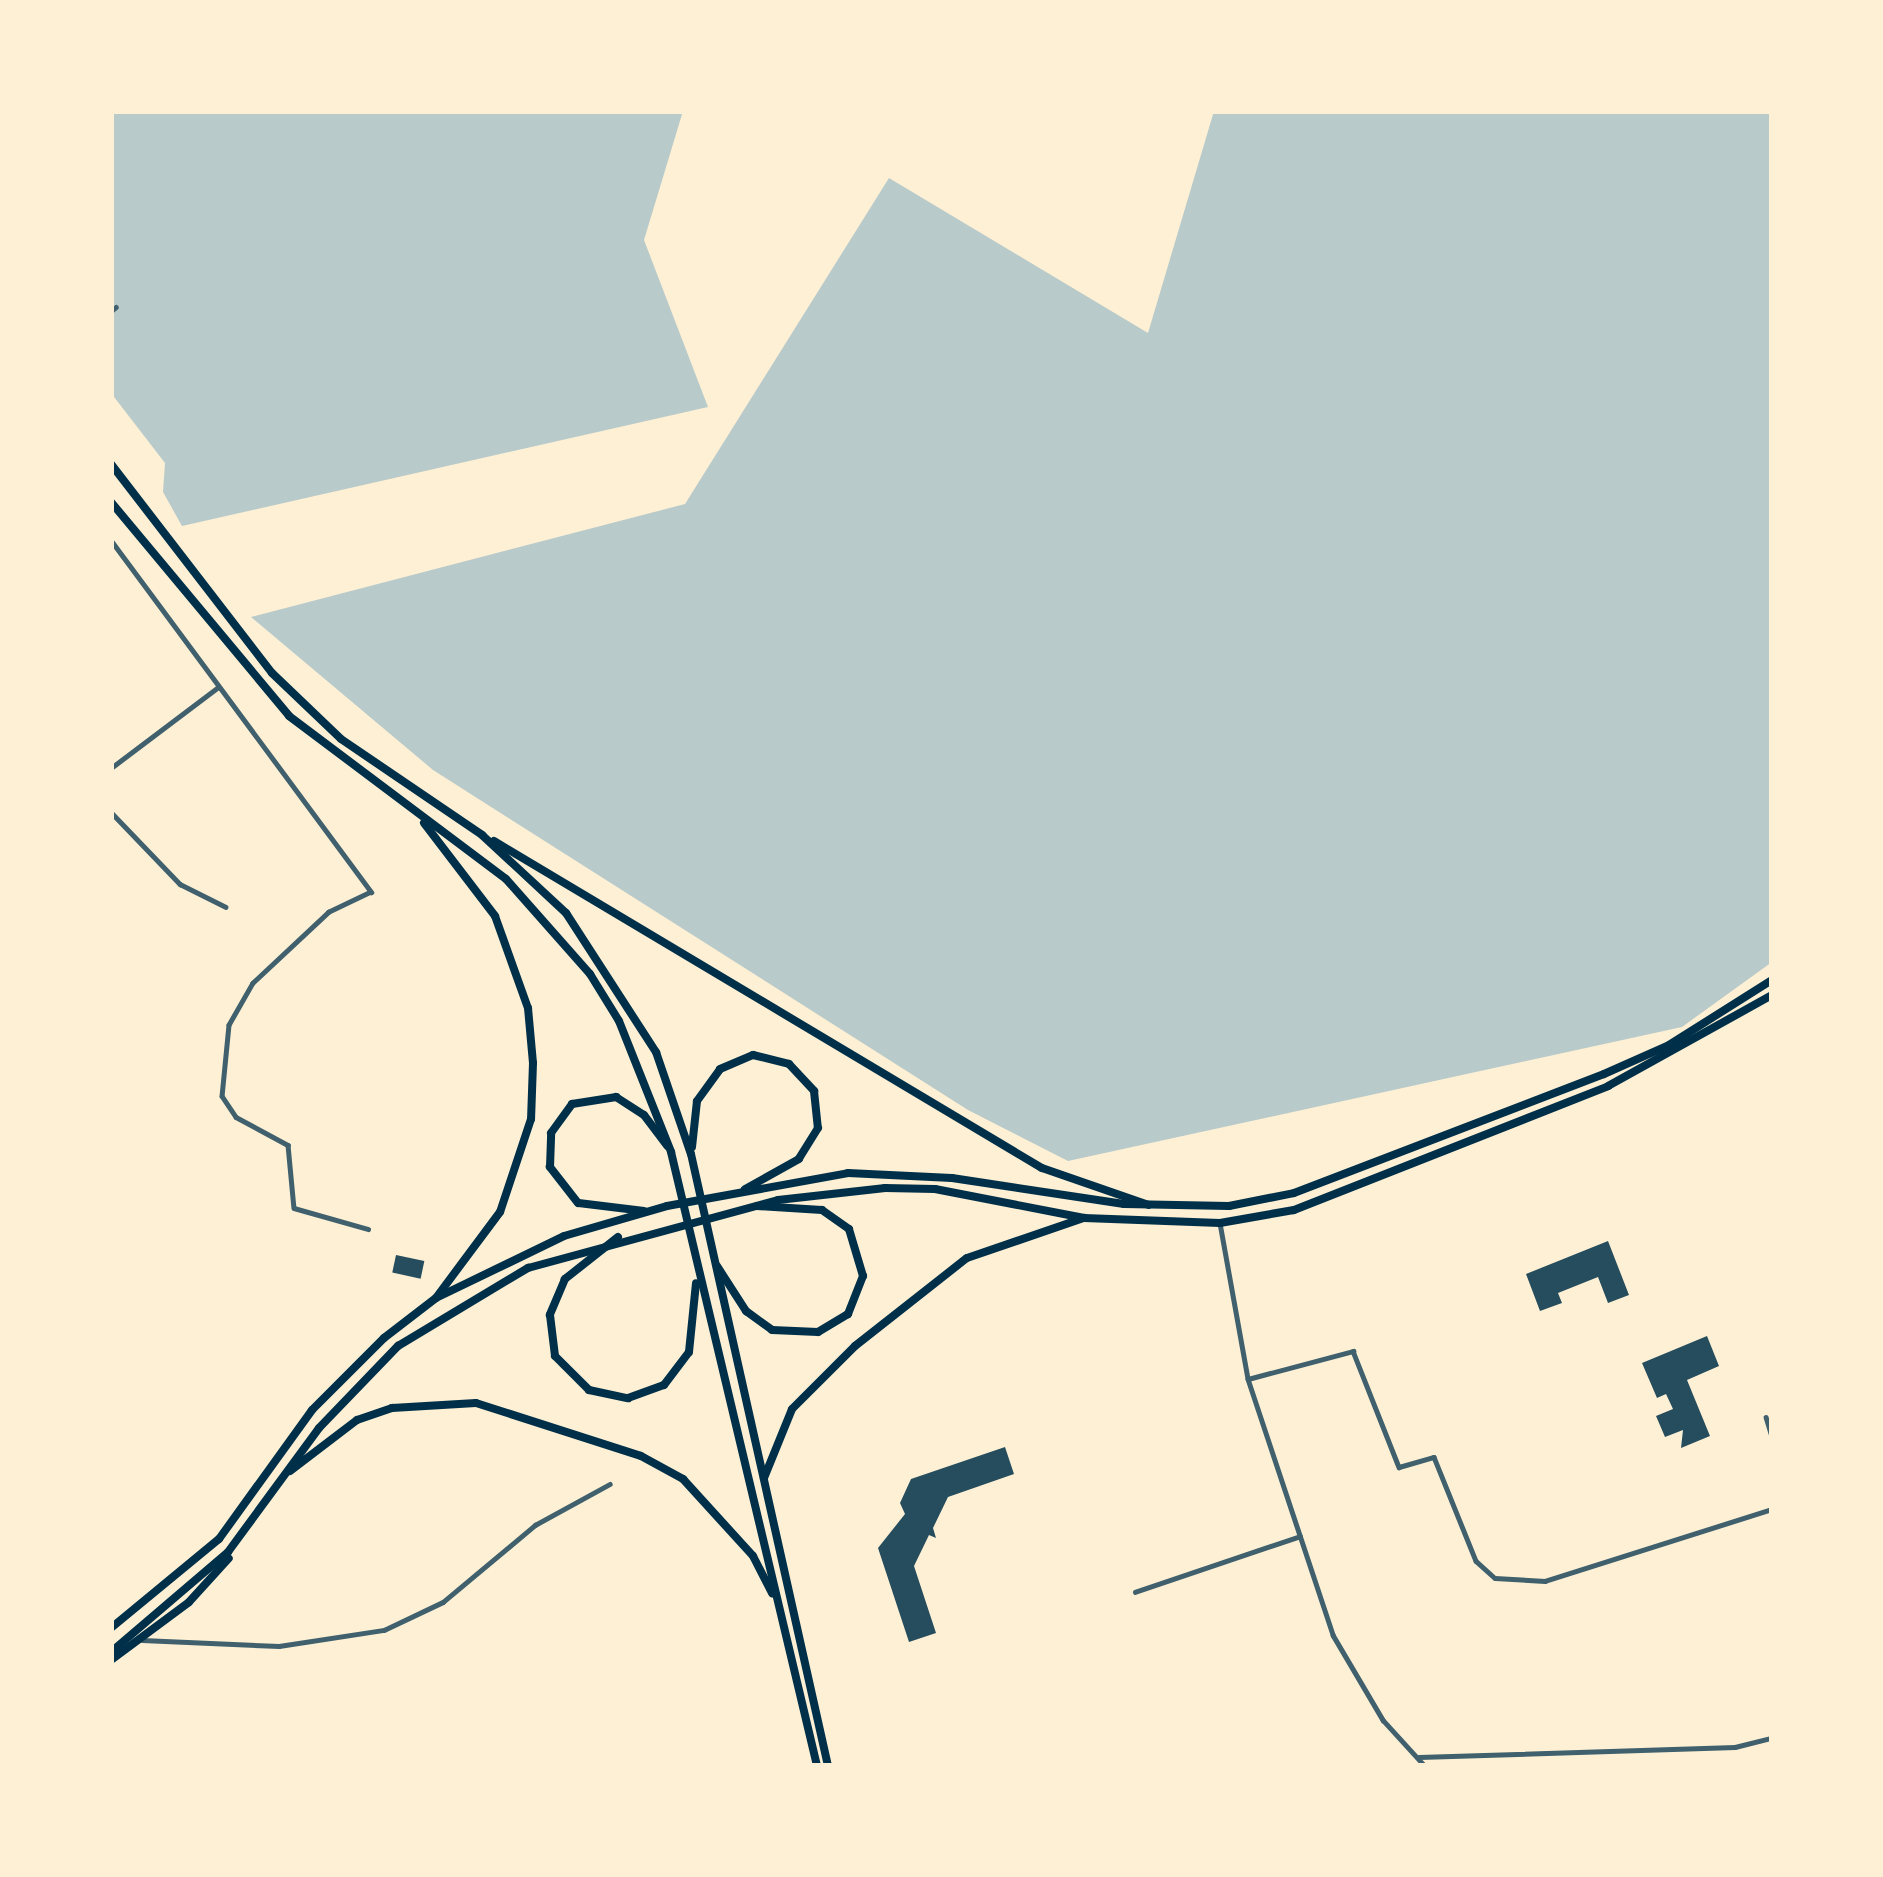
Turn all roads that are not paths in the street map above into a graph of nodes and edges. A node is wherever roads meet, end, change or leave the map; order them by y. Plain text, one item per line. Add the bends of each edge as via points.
1 (111, 464) edge
2 (111, 502) edge
3 (111, 540) edge
4 (217, 688) junction
5 (111, 768) edge
6 (111, 812) edge
7 (416, 814) junction
8 (482, 835) junction
9 (226, 907) dead end
10 (1772, 980) edge
11 (1772, 995) edge
12 (1772, 1146) edge
13 (671, 1152) junction
14 (691, 1154) junction
15 (1772, 1170) edge
16 (745, 1189) junction
17 (1149, 1204) junction
18 (757, 1206) junction
19 (644, 1211) junction
20 (1084, 1218) junction
21 (1220, 1223) junction
22 (368, 1229) dead end
23 (618, 1237) junction
24 (713, 1260) junction
25 (696, 1267) junction
26 (436, 1298) junction
27 (1248, 1379) junction
28 (1766, 1417) dead end
29 (1772, 1436) edge
30 (290, 1471) junction
31 (763, 1480) junction
32 (610, 1484) dead end
33 (1772, 1509) edge
34 (261, 1513) junction
35 (1301, 1536) junction
36 (1135, 1592) dead end
37 (778, 1605) junction
38 (111, 1628) edge
39 (142, 1640) junction
40 (111, 1654) edge
41 (1772, 1738) edge
42 (1418, 1757) junction
43 (817, 1766) edge
44 (828, 1766) edge
45 (1425, 1766) edge

1 - 8 main road via 272,673 341,739
2 - 7 main road via 260,686 330,752
3 - 4 street
4 - 5 street
4 - 22 street via 371,892 328,912 253,983 229,1025 222,1096 236,1117 288,1145 294,1208
6 - 9 street via 180,884
7 - 13 main road via 506,879 590,974 640,1058
7 - 26 main road via 495,916 528,1008 533,1063 531,1119 500,1212
8 - 14 main road via 566,913 605,964 656,1052
8 - 17 main road via 1042,1168
10 - 17 main road via 1669,1045 1369,1171 1228,1206
11 - 21 main road via 1662,1061 1497,1134 1315,1204
12 - 15 street
13 - 19 main road via 644,1115 616,1097 572,1104 551,1133 550,1167 578,1203
13 - 25 main road
14 - 16 main road via 697,1101 720,1069 753,1055 789,1064 814,1091 818,1129 799,1160
14 - 24 main road
16 - 17 main road via 848,1173
16 - 19 main road
18 - 20 main road via 811,1194 935,1189
18 - 23 main road
18 - 24 main road via 822,1210 849,1229 863,1276 848,1314 818,1332 772,1330 746,1311
19 - 26 main road via 520,1254
20 - 21 main road
20 - 31 main road via 967,1258 855,1346 792,1409
21 - 27 street
23 - 25 main road via 565,1279 550,1315 555,1356 589,1390 646,1394 678,1371 694,1327
23 - 30 main road via 527,1268 453,1308 351,1392
24 - 31 main road
25 - 37 main road
26 - 38 main road via 344,1376 219,1539
27 - 33 street via 1353,1351 1399,1467 1434,1456 1476,1561 1496,1578 1545,1581
27 - 35 street
28 - 29 street
30 - 34 main road
30 - 37 main road via 357,1420 434,1402 476,1403 625,1450 683,1479 753,1556
31 - 44 main road
32 - 39 street via 535,1525 443,1602 384,1630 279,1646
34 - 39 main road via 216,1575
34 - 40 main road via 203,1578
35 - 36 street
35 - 42 street via 1346,1665
37 - 43 main road
39 - 40 main road
41 - 42 street via 1736,1747
42 - 45 street

